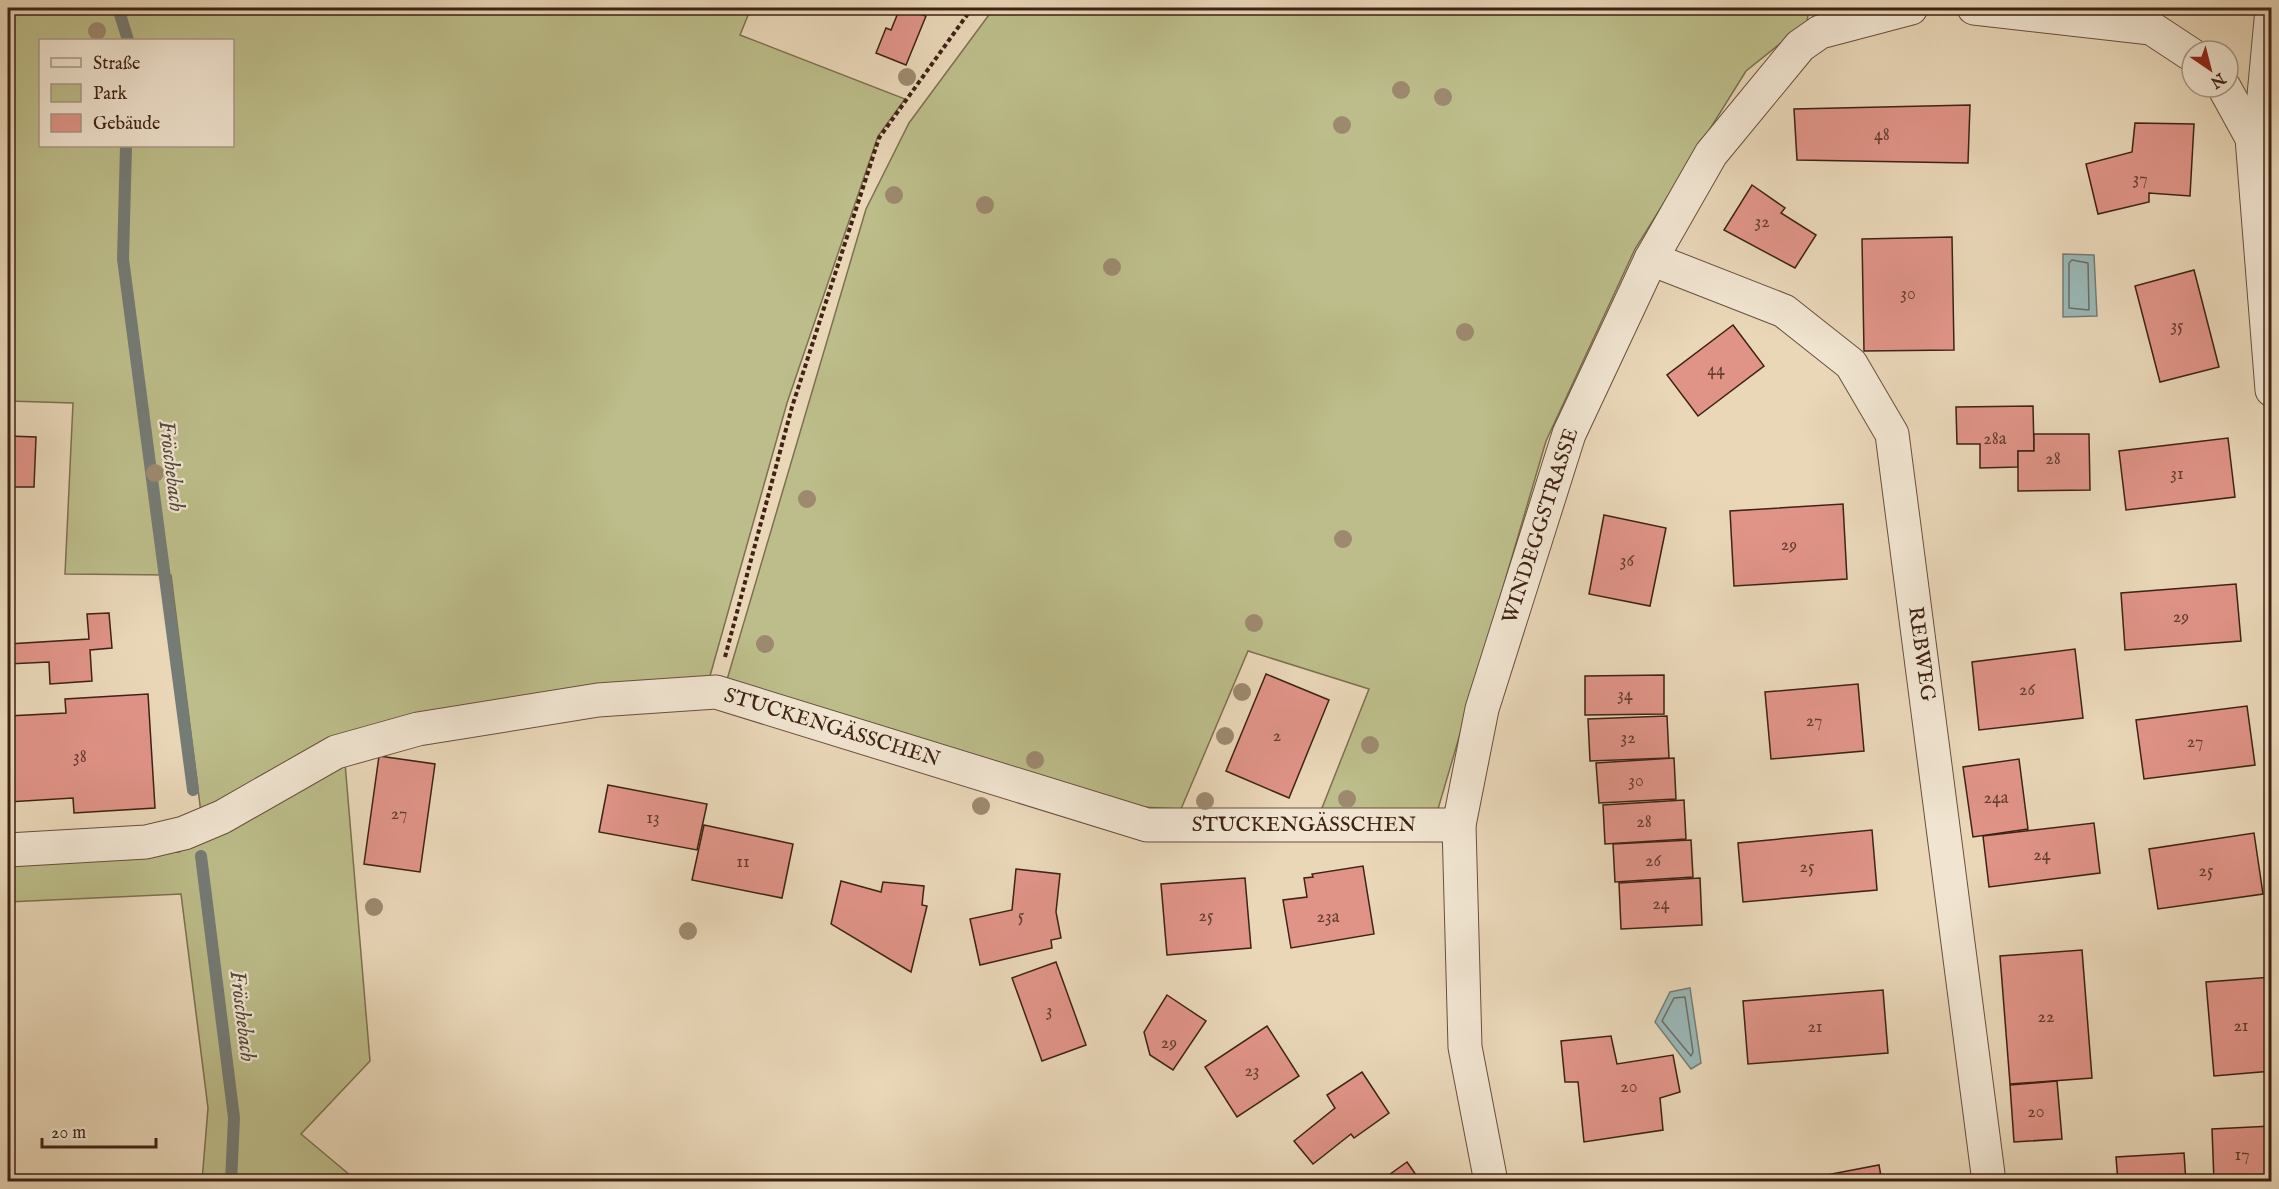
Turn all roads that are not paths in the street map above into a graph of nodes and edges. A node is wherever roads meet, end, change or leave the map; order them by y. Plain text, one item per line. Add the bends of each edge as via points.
1 (1911, 8) edge
2 (1974, 8) edge
3 (2271, 9) edge
4 (1821, 20) edge
5 (2180, 47) edge
6 (2231, 99) edge
7 (2252, 138) junction
8 (1651, 259) junction
9 (2271, 390) edge
10 (1459, 825) junction
11 (8, 850) edge
12 (1491, 1182) edge
13 (1989, 1182) edge

1 - 4 street, WINDEGGSTRASSE
2 - 5 street via 2151,28
3 - 7 street via 2263,106
4 - 8 street, WINDEGGSTRASSE via 1711,154
6 - 7 street
7 - 9 street
8 - 10 street, WINDEGGSTRASSE via 1569,434 1482,709
8 - 13 street, REBWEG via 1784,311 1851,364 1892,434
10 - 11 street, STUCKENGÄSSCHEN via 1147,825 716,692 598,700 418,729 336,752 222,817 184,833 146,842
10 - 12 street, WINDEGGSTRASSE via 1465,1047

